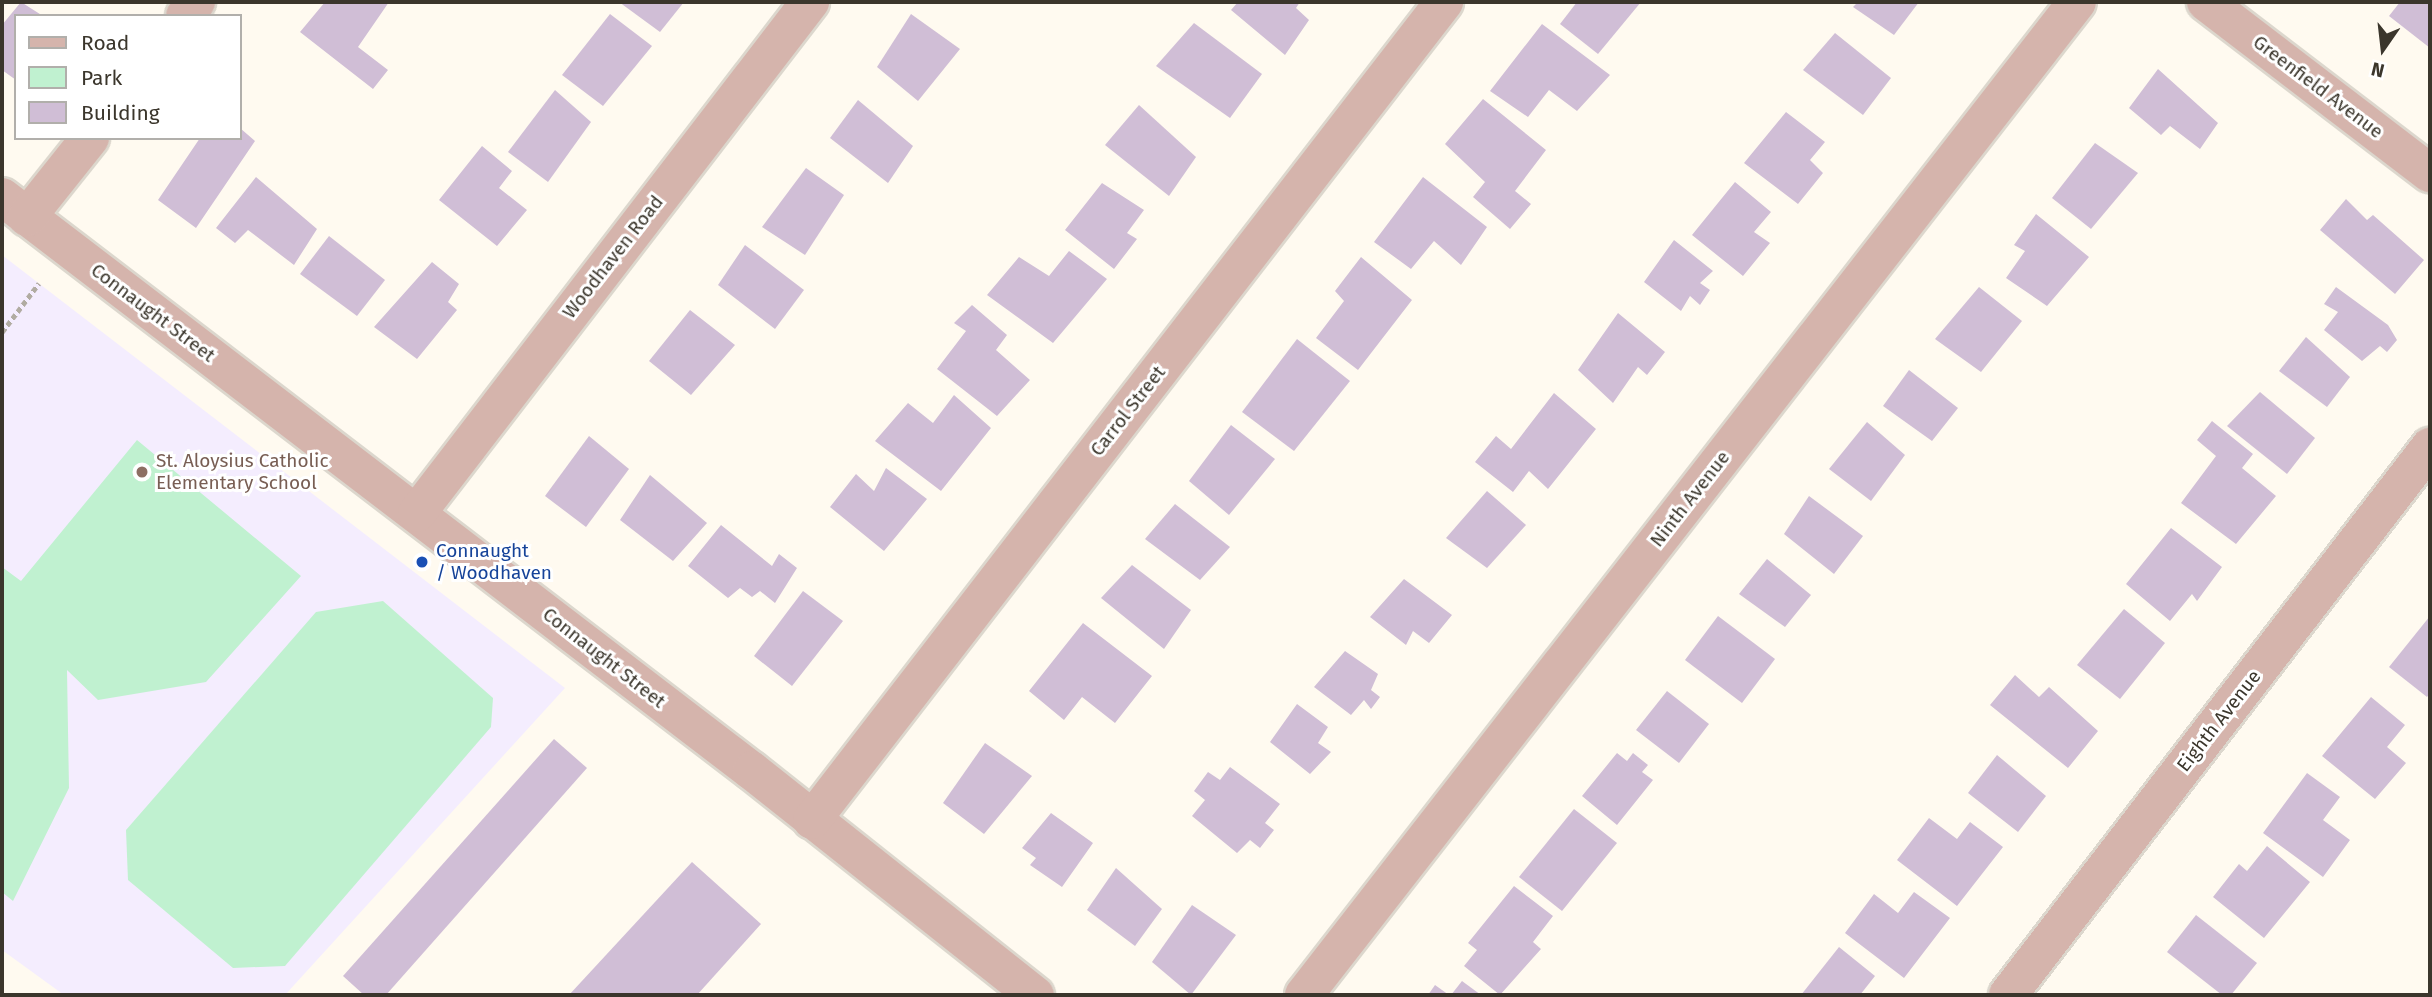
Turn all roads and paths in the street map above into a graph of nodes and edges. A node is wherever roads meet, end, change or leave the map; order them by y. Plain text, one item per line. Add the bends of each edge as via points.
1 (810, 2) edge
2 (1444, 2) edge
3 (2077, 2) edge
4 (2206, 2) edge
5 (88, 140) edge
6 (2430, 173) edge
7 (15, 207) edge
8 (39, 283) dead end
9 (2, 332) edge
10 (2430, 447) edge
11 (417, 513) junction
12 (812, 820) junction
13 (1035, 995) edge
14 (1304, 995) edge
15 (2008, 995) edge

1 - 11 street, Woodhaven Road
2 - 12 street, Carrol Street
3 - 14 street, Ninth Avenue
4 - 6 street, Greenfield Avenue
5 - 7 street
7 - 11 street, Connaught Street
8 - 9 path
10 - 15 street, Eighth Avenue
11 - 12 street, Connaught Street
12 - 13 street, Connaught Street

